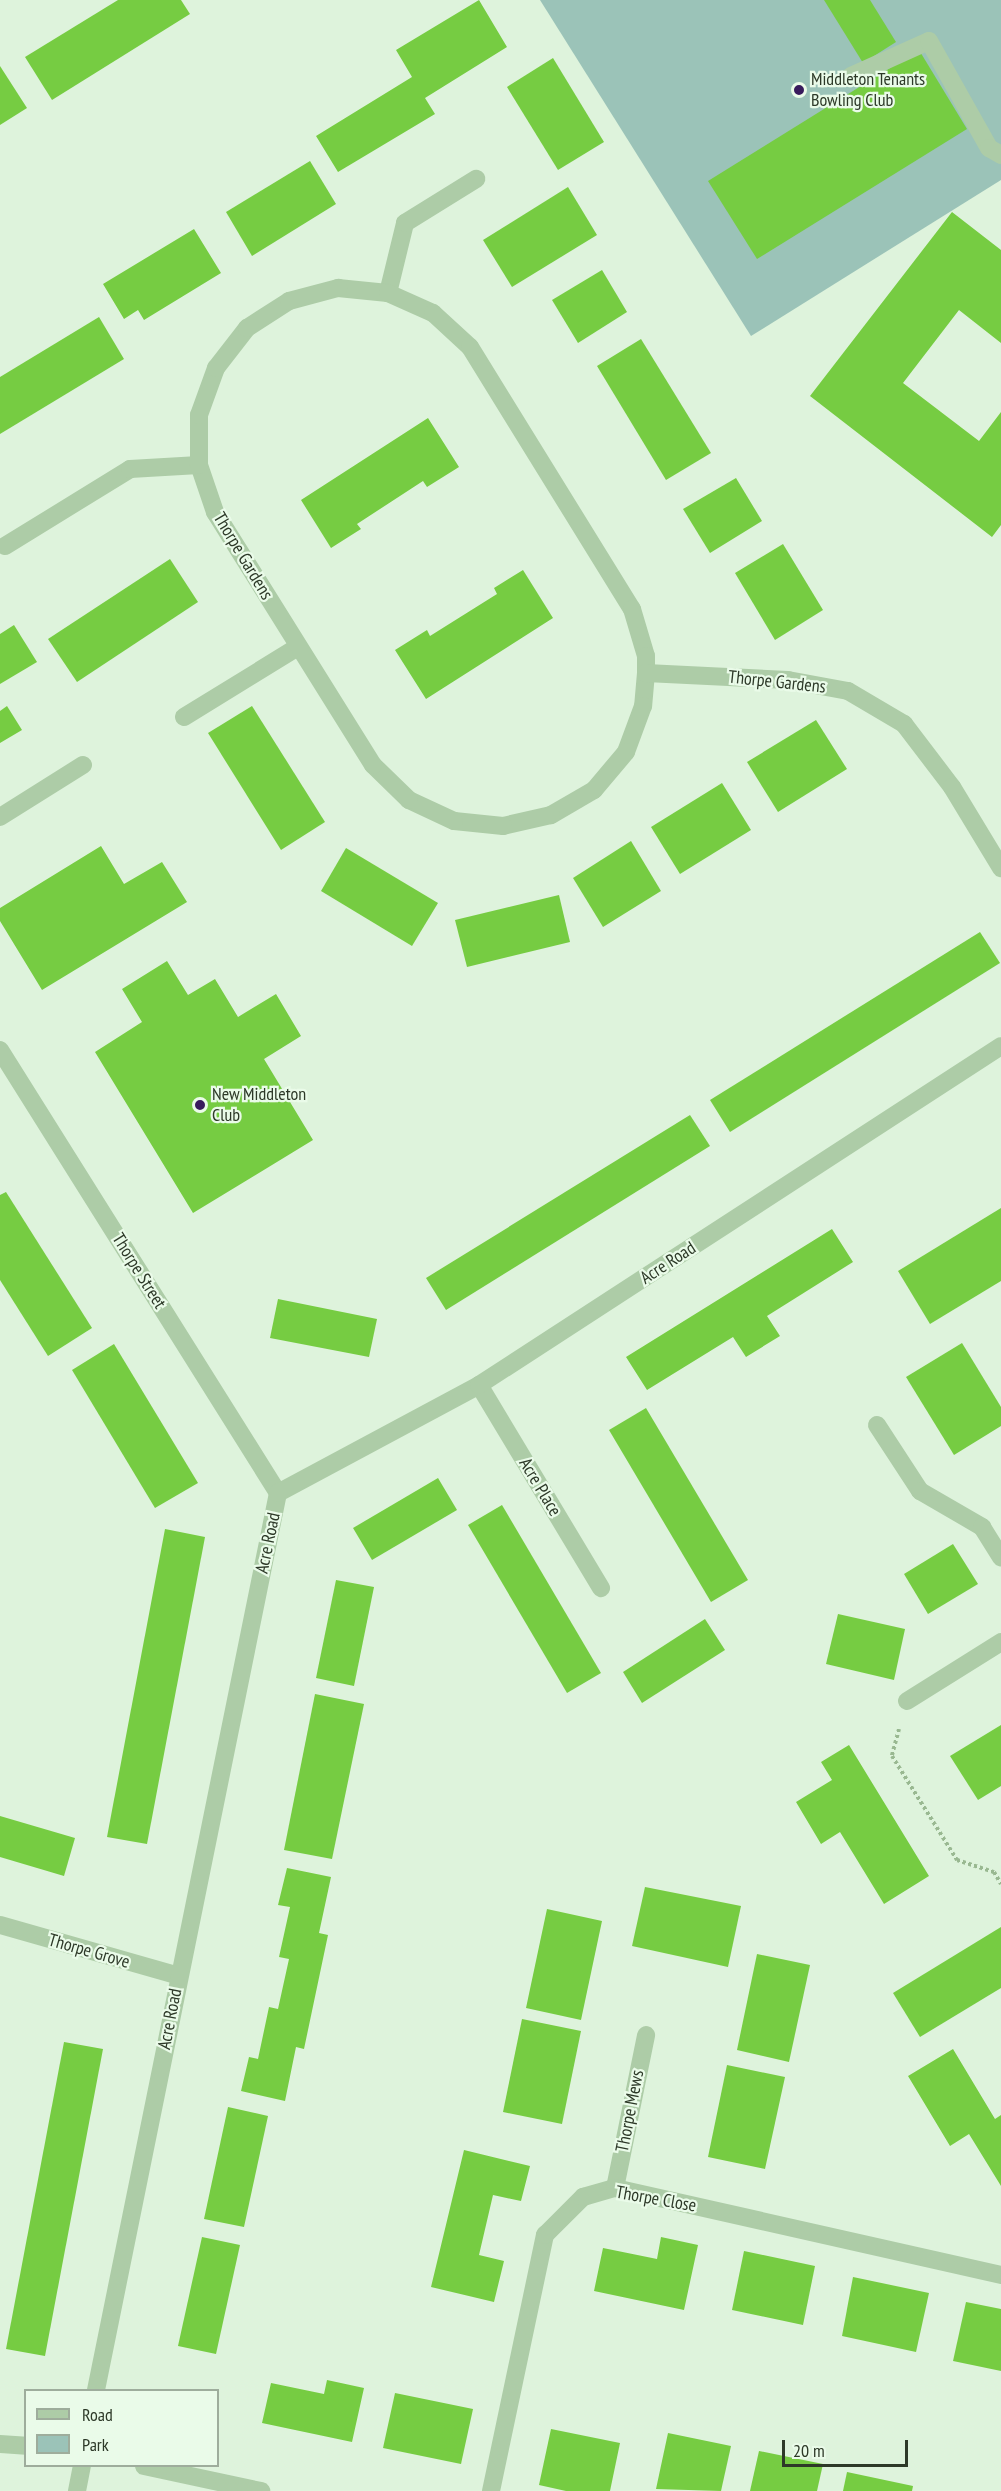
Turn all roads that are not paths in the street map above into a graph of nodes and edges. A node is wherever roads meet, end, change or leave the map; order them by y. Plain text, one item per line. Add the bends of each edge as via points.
1 (851, 76) dead end
2 (995, 152) edge
3 (476, 179) dead end
4 (387, 293) junction
5 (199, 465) junction
6 (5, 546) dead end
7 (298, 646) junction
8 (646, 673) junction
9 (184, 717) dead end
10 (82, 765) dead end
11 (0, 817) edge
12 (1001, 868) edge
13 (1001, 1047) edge
14 (0, 1050) edge
15 (479, 1385) junction
16 (878, 1425) dead end
17 (278, 1493) junction
18 (1001, 1557) edge
19 (601, 1588) dead end
20 (1001, 1642) edge
21 (907, 1701) road end
22 (0, 1925) edge
23 (178, 1976) junction
24 (646, 2035) dead end
25 (615, 2188) junction
26 (1001, 2275) edge
27 (96, 2389) edge
28 (0, 2444) edge
29 (24, 2446) edge
30 (82, 2467) edge
31 (149, 2467) edge
32 (77, 2491) edge
33 (261, 2491) edge
34 (490, 2491) edge

1 - 2 street via 929,41
3 - 4 street via 405,224
4 - 5 street, Thorpe Gardens via 338,288 289,301 247,328 216,368 200,415
4 - 8 street, Thorpe Gardens via 433,313 470,347 632,609 646,656
5 - 6 street via 130,469
5 - 7 street, Thorpe Gardens via 215,512
7 - 8 street, Thorpe Gardens via 373,765 409,800 454,820 502,826 551,815 594,790 626,752 644,706
7 - 9 street
8 - 12 street, Thorpe Gardens via 788,680 848,691 903,724 952,787
10 - 11 street
13 - 15 street, Acre Road
14 - 17 street, Thorpe Street
15 - 17 street, Acre Road
15 - 19 street, Acre Place
16 - 18 street via 920,1491 982,1527
17 - 23 street, Acre Road
20 - 21 street
22 - 23 street, Thorpe Grove
23 - 27 street, Acre Road
24 - 25 street, Thorpe Mews
25 - 26 street, Thorpe Close
25 - 34 street, Thorpe Close via 583,2197 545,2235
28 - 29 street
30 - 32 street
31 - 33 street

